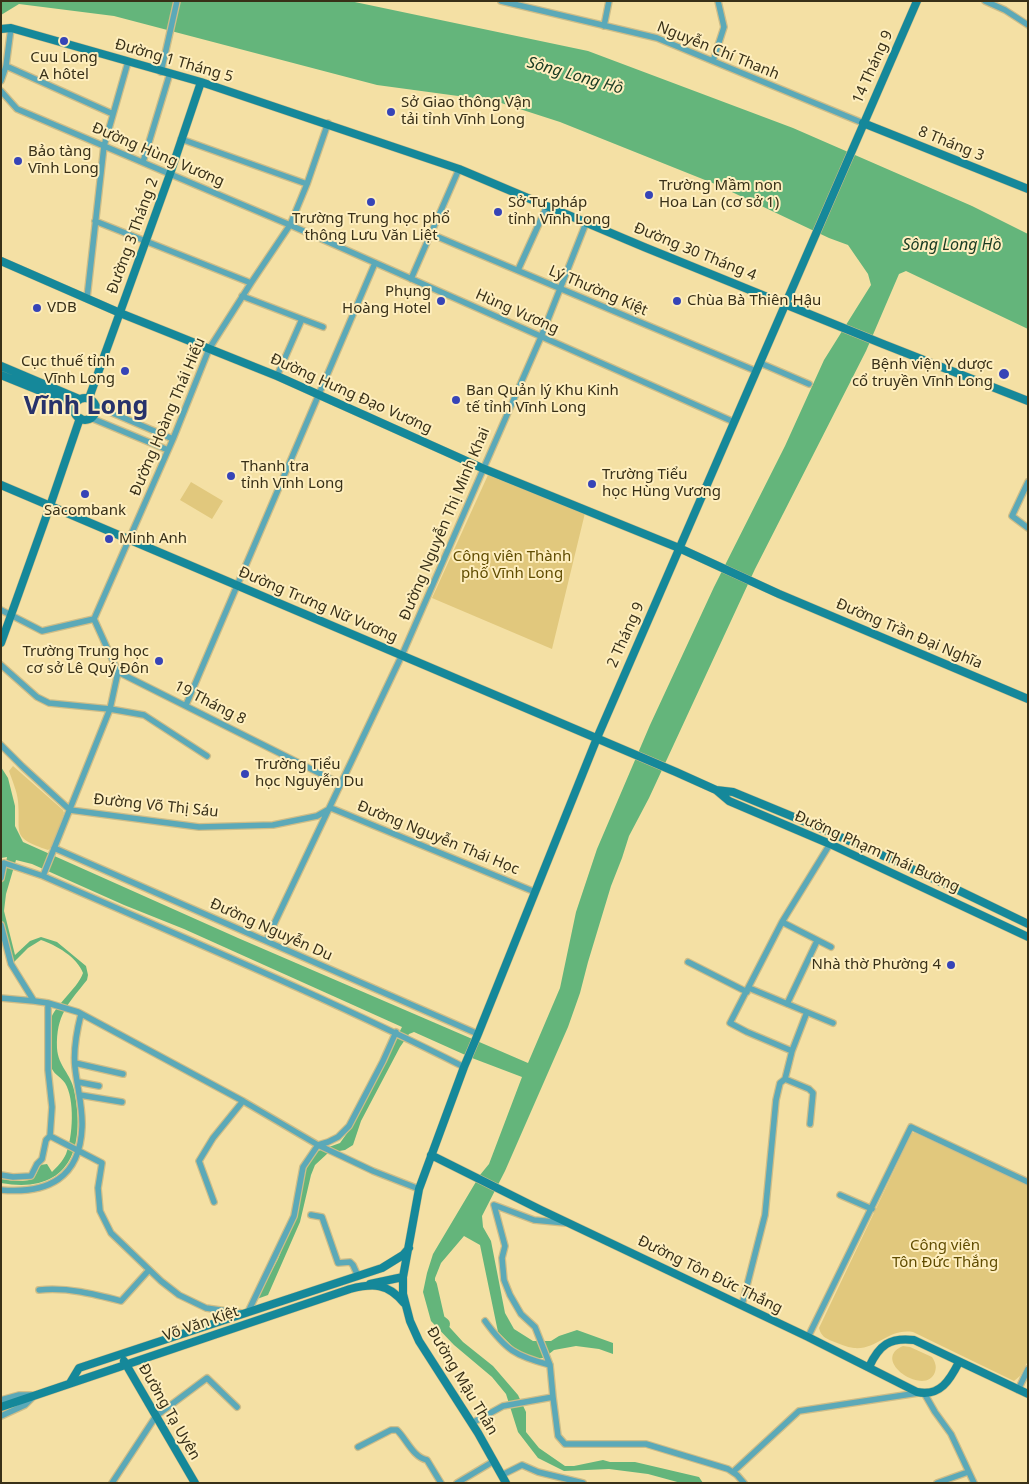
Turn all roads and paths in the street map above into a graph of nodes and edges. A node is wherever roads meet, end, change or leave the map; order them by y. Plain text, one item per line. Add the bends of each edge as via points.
1 (177, 1) edge
2 (501, 1) edge
3 (610, 1) edge
4 (718, 1) edge
5 (917, 1) edge
6 (985, 1) edge
7 (604, 26) junction
8 (1028, 26) edge
9 (11, 28) junction
10 (1, 29) edge
11 (713, 61) junction
12 (128, 62) junction
13 (6, 66) junction
14 (161, 72) junction
15 (170, 73) junction
16 (1, 82) edge
17 (201, 82) junction
18 (1, 92) edge
19 (113, 114) junction
20 (328, 123) junction
21 (863, 123) junction
22 (181, 139) junction
23 (104, 146) junction
24 (143, 162) junction
25 (459, 169) junction
26 (170, 174) junction
27 (307, 184) junction
28 (1028, 189) edge
29 (547, 206) junction
30 (95, 221) junction
31 (586, 222) junction
32 (290, 225) junction
33 (430, 234) junction
34 (145, 240) junction
35 (810, 248) joint
36 (1, 261) edge
37 (375, 263) junction
38 (518, 270) junction
39 (410, 279) junction
40 (251, 282) junction
41 (559, 288) junction
42 (242, 296) junction
43 (87, 298) junction
44 (786, 304) junction
45 (120, 312) junction
46 (302, 319) junction
47 (323, 327) dead end
48 (541, 337) junction
49 (209, 348) junction
50 (1, 366) edge
51 (758, 367) junction
52 (1, 375) edge
53 (277, 376) junction
54 (809, 384) dead end
55 (319, 394) junction
56 (89, 398) junction
57 (1028, 401) edge
58 (77, 402) junction
59 (96, 406) junction
60 (80, 418) junction
61 (92, 418) junction
62 (734, 422) junction
63 (173, 439) junction
64 (168, 450) junction
65 (482, 468) junction
66 (1028, 482) edge
67 (1, 485) edge
68 (50, 506) junction
69 (1028, 528) edge
70 (129, 540) junction
71 (679, 548) junction
72 (689, 553) joint
73 (237, 585) junction
74 (1, 610) edge
75 (11, 615) junction
76 (94, 619) junction
77 (1, 643) edge
78 (402, 655) junction
79 (1, 665) edge
80 (118, 672) junction
81 (1028, 699) edge
82 (186, 705) junction
83 (110, 709) junction
84 (597, 738) junction
85 (1, 745) edge
86 (207, 756) dead end
87 (676, 772) joint
88 (341, 784) junction
89 (716, 790) junction
90 (331, 808) junction
91 (70, 810) junction
92 (835, 834) junction
93 (830, 844) junction
94 (54, 849) junction
95 (44, 874) junction
96 (1, 878) edge
97 (535, 892) junction
98 (782, 922) junction
99 (1028, 924) edge
100 (1, 925) edge
101 (1028, 936) edge
102 (266, 941) junction
103 (818, 941) junction
104 (831, 947) dead end
105 (688, 962) dead end
106 (748, 990) junction
107 (1, 998) edge
108 (34, 1001) junction
109 (50, 1003) junction
110 (787, 1004) junction
111 (807, 1012) junction
112 (81, 1014) junction
113 (833, 1023) dead end
114 (396, 1032) junction
115 (478, 1036) junction
116 (792, 1051) junction
117 (75, 1063) junction
118 (465, 1063) junction
119 (123, 1074) dead end
120 (785, 1079) junction
121 (78, 1082) junction
122 (99, 1086) dead end
123 (80, 1095) junction
124 (243, 1101) junction
125 (122, 1102) dead end
126 (810, 1124) dead end
127 (53, 1138) junction
128 (320, 1146) junction
129 (77, 1149) junction
130 (431, 1155) junction
131 (1, 1175) edge
132 (1028, 1182) edge
133 (419, 1189) junction
134 (1, 1190) edge
135 (840, 1195) dead end
136 (214, 1202) dead end
137 (872, 1210) junction
138 (311, 1215) dead end
139 (570, 1223) junction
140 (409, 1247) junction
141 (384, 1267) junction
142 (149, 1270) junction
143 (360, 1275) junction
144 (403, 1277) junction
145 (367, 1285) junction
146 (39, 1290) dead end
147 (405, 1305) junction
148 (742, 1305) junction
149 (246, 1313) junction
150 (485, 1321) dead end
151 (808, 1337) junction
152 (120, 1354) junction
153 (959, 1362) junction
154 (126, 1364) junction
155 (550, 1365) junction
156 (868, 1367) junction
157 (1028, 1369) edge
158 (70, 1383) junction
159 (1018, 1390) junction
160 (922, 1393) junction
161 (37, 1394) junction
162 (1028, 1394) edge
163 (552, 1398) junction
164 (1, 1400) edge
165 (1, 1407) edge
166 (238, 1407) dead end
167 (1, 1416) edge
168 (156, 1416) junction
169 (472, 1423) junction
170 (358, 1447) dead end
171 (494, 1461) junction
172 (732, 1472) junction
173 (968, 1472) junction
174 (504, 1479) edge
175 (112, 1483) edge
176 (195, 1483) edge
177 (441, 1483) edge
178 (457, 1483) edge
179 (583, 1483) edge
180 (744, 1483) edge
181 (937, 1483) edge
182 (974, 1483) edge

1 - 14 street
2 - 7 street, Nguyễn Chí Thanh
3 - 7 street
4 - 11 street via 724,26
5 - 21 main road, 14 Tháng 9
6 - 8 street
7 - 11 street, Nguyễn Chí Thanh via 657,38
9 - 10 main road
9 - 12 main road, Đường 1 Tháng 5
9 - 13 street
11 - 21 street, Nguyễn Chí Thanh
12 - 14 main road, Đường 1 Tháng 5
12 - 19 street
13 - 16 street
13 - 19 street
14 - 15 main road, Đường 1 Tháng 5
15 - 17 main road, Đường 1 Tháng 5
15 - 24 street
17 - 20 main road, Đường 1 Tháng 5
17 - 22 main road, Đường 3 Tháng 2
18 - 23 street, Đường Hùng Vương via 17,109
19 - 23 street
20 - 25 main road, Đường 30 Tháng 4
20 - 27 street, Đường Hoàng Thái Hiếu
21 - 28 main road, 8 Tháng 3
21 - 35 main road, 14 Tháng 9
22 - 26 main road, Đường 3 Tháng 2
22 - 27 street
23 - 24 street, Đường Hùng Vương
23 - 30 street
24 - 26 street, Đường Hùng Vương
25 - 29 main road, Đường 30 Tháng 4
25 - 33 street
26 - 32 street, Đường Hùng Vương
26 - 34 main road, Đường 3 Tháng 2
27 - 32 street, Đường Hoàng Thái Hiếu
29 - 31 main road, Đường 30 Tháng 4
29 - 38 street
30 - 34 street
30 - 43 street
31 - 41 street, Đường Nguyễn Thị Minh Khai
31 - 44 main road, Đường 30 Tháng 4
32 - 37 street, Hùng Vương
32 - 40 street, Đường Hoàng Thái Hiếu
33 - 38 street, Lý Thường Kiệt
33 - 39 street
34 - 40 street
34 - 45 main road, Đường 3 Tháng 2
35 - 44 main road, 2 Tháng 9
36 - 43 main road, Đường Hưng Đạo Vương
37 - 39 street, Hùng Vương
37 - 55 street
38 - 41 street, Lý Thường Kiệt
39 - 48 street, Hùng Vương
40 - 42 street, Đường Hoàng Thái Hiếu
41 - 48 street, Đường Nguyễn Thị Minh Khai
41 - 51 street, Lý Thường Kiệt
42 - 46 street
42 - 49 street, Đường Hoàng Thái Hiếu
43 - 45 main road, Đường Hưng Đạo Vương
44 - 51 main road, 2 Tháng 9
44 - 57 main road, Đường 30 Tháng 4
45 - 49 main road, Đường Hưng Đạo Vương
45 - 56 main road, Đường 3 Tháng 2
46 - 47 street
46 - 53 street
48 - 62 street, Hùng Vương
48 - 65 street, Đường Nguyễn Thị Minh Khai
49 - 53 main road, Đường Hưng Đạo Vương
49 - 63 street, Đường Hoàng Thái Hiếu
50 - 58 main road
51 - 54 street, Lý Thường Kiệt
51 - 62 main road, 2 Tháng 9
52 - 58 main road
53 - 55 main road, Đường Hưng Đạo Vương
55 - 65 main road, Đường Hưng Đạo Vương
55 - 73 street
56 - 58 main road
56 - 59 main road
58 - 60 main road via 75,413
59 - 61 main road
59 - 63 street
60 - 61 main road
60 - 68 main road
61 - 64 street
62 - 71 main road, 2 Tháng 9
63 - 64 street, Đường Hoàng Thái Hiếu
64 - 70 street, Đường Hoàng Thái Hiếu
65 - 71 main road, Đường Hưng Đạo Vương
65 - 78 street, Đường Nguyễn Thị Minh Khai
66 - 69 street via 1012,516
67 - 68 main road, Đường Trưng Nữ Vương
68 - 70 main road, Đường Trưng Nữ Vương
68 - 75 main road
70 - 73 main road, Đường Trưng Nữ Vương
70 - 76 street, Đường Hoàng Thái Hiếu
71 - 72 main road, Đường Hưng Đạo Vương
71 - 84 main road, 2 Tháng 9
72 - 81 main road, Đường Trần Đại Nghĩa
73 - 78 main road, Đường Trưng Nữ Vương
73 - 82 street
74 - 75 street
75 - 76 street via 42,631
75 - 77 main road
76 - 80 street
78 - 84 main road, Đường Trưng Nữ Vương
78 - 88 street, Đường Nguyễn Thị Minh Khai
79 - 83 street via 38,698 49,703
80 - 82 street, 19 Tháng 8
80 - 83 street
82 - 88 street, 19 Tháng 8
83 - 86 street via 144,714
83 - 91 street
84 - 87 main road, Đường Trưng Nữ Vương
84 - 97 main road, 2 Tháng 9
85 - 91 street
87 - 89 main road, Đường Phạm Thái Bường
88 - 90 street, Đường Nguyễn Thị Minh Khai
89 - 92 main road, Đường Phạm Thái Bường via 733,792
89 - 93 main road, Đường Phạm Thái Bường via 729,801
90 - 91 street, Đường Võ Thị Sáu via 317,816 273,825 199,827
90 - 97 street, Đường Nguyễn Thái Học
90 - 102 street, Đường Nguyễn Thị Minh Khai
91 - 94 street
92 - 93 main road
92 - 99 main road, Đường Phạm Thái Bường via 946,883
93 - 98 street
93 - 101 main road, Đường Phạm Thái Bường
94 - 95 street
94 - 102 street, Đường Nguyễn Du
95 - 96 street via 4,863
95 - 114 street
97 - 115 main road, 2 Tháng 9
98 - 103 street
98 - 106 street
100 - 108 street via 11,964
102 - 115 street, Đường Nguyễn Du
103 - 104 street
103 - 110 street
105 - 106 street
106 - 110 street
106 - 116 street via 730,1023
107 - 108 street
108 - 109 street
109 - 112 street
109 - 127 street via 48,1070
110 - 111 street
111 - 113 street
111 - 116 street
112 - 117 street
112 - 124 street
114 - 118 street
114 - 128 street via 349,1126 338,1138
115 - 118 main road, 2 Tháng 9
116 - 120 street
117 - 119 street
117 - 121 street
118 - 130 main road, Đường Mậu Thân
120 - 126 street via 813,1093
120 - 148 street via 780,1083 776,1100 765,1215
121 - 122 street
121 - 123 street
123 - 125 street
123 - 129 street via 82,1128
124 - 128 street
124 - 136 street via 199,1161
127 - 129 street
127 - 131 street via 46,1140 42,1159 31,1176
128 - 133 street
128 - 149 street via 303,1167 294,1216
129 - 134 street via 77,1157 65,1175 50,1184 34,1189
129 - 142 street via 102,1163 98,1181 100,1211 110,1233
130 - 133 main road, Đường Mậu Thân
130 - 139 main road, Đường Tôn Đức Thắng
132 - 137 street via 911,1126
133 - 140 main road, Đường Mậu Thân
135 - 137 street
137 - 151 street
138 - 143 street via 322,1217 338,1263 350,1262
139 - 148 main road, Đường Tôn Đức Thắng
139 - 155 street via 534,1220 494,1205 505,1246 502,1258 504,1280 521,1314 536,1327
140 - 141 main road, Võ Văn Kiệt
140 - 144 main road, Đường Mậu Thân
141 - 143 main road, Võ Văn Kiệt
141 - 144 main road
142 - 146 street via 121,1301 71,1289
142 - 149 street via 179,1294 206,1308
143 - 145 main road
143 - 149 main road, Võ Văn Kiệt
144 - 145 main road
144 - 147 main road, Đường Mậu Thân
145 - 147 main road, Võ Văn Kiệt via 389,1288
145 - 154 main road, Võ Văn Kiệt
147 - 169 main road, Đường Mậu Thân via 419,1341
148 - 151 main road, Đường Tôn Đức Thắng
149 - 152 main road, Võ Văn Kiệt
150 - 155 street via 508,1350
151 - 156 main road, Đường Tôn Đức Thắng
152 - 154 main road, Đường Tạ Uyên
152 - 158 main road, Võ Văn Kiệt via 79,1368
153 - 156 main road via 914,1340 903,1339 885,1344
153 - 159 main road
153 - 160 main road via 942,1388
154 - 158 main road, Võ Văn Kiệt
154 - 168 main road, Đường Tạ Uyên
155 - 163 street
156 - 160 main road, Đường Tôn Đức Thắng
157 - 159 street
158 - 161 main road, Võ Văn Kiệt
159 - 162 main road
160 - 172 street via 799,1411
160 - 173 street via 950,1434
161 - 164 street
161 - 165 main road, Võ Văn Kiệt
161 - 167 street via 25,1405
163 - 169 street via 504,1406
163 - 172 street via 558,1436 565,1444 646,1444
166 - 168 street via 208,1378
168 - 175 street
168 - 176 main road, Đường Tạ Uyên
169 - 171 main road, Đường Mậu Thân
170 - 177 street via 397,1430 419,1458 427,1460
171 - 174 main road, Đường Mậu Thân
171 - 178 street
172 - 180 street
173 - 181 street
173 - 182 street
174 - 179 street via 522,1465

